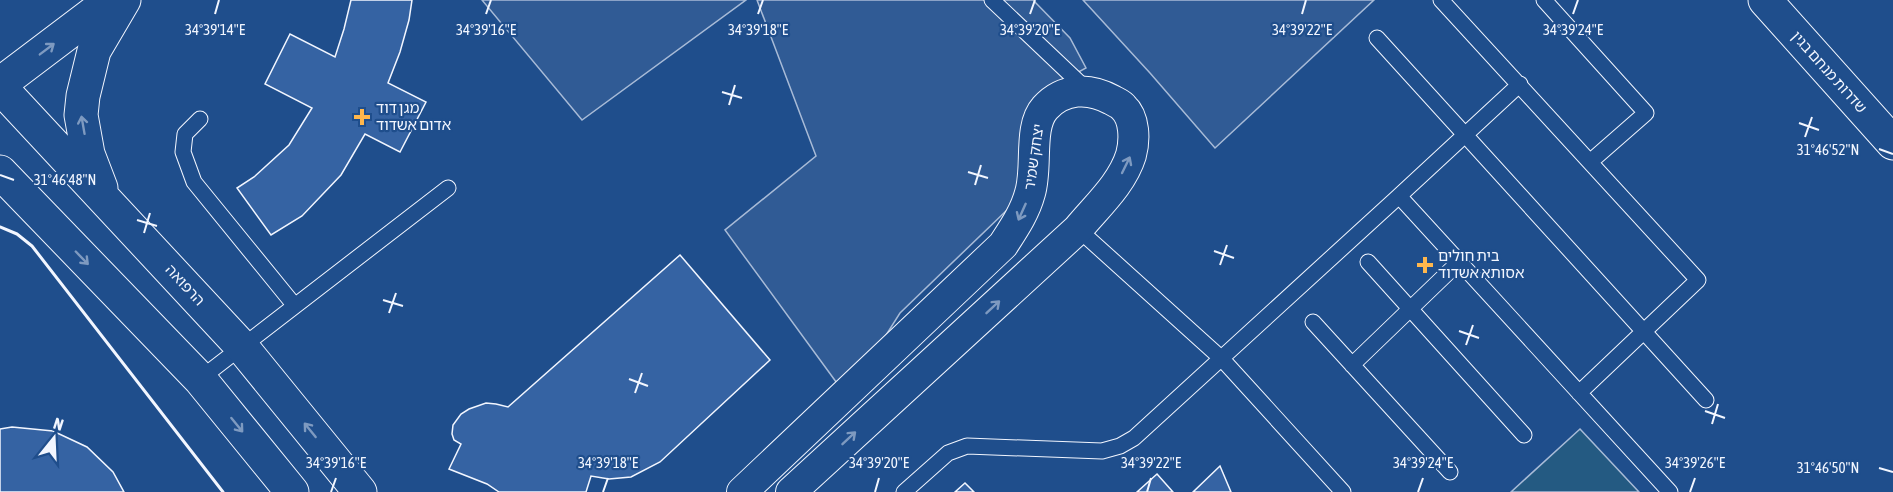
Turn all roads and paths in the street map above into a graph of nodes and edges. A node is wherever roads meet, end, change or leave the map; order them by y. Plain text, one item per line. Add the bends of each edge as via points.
1 (111, 0) edge
2 (124, 0) edge
3 (992, 0) edge
4 (1441, 0) edge
5 (1544, 0) edge
6 (1765, 0) edge
7 (1377, 38) dead end
8 (1520, 84) junction
9 (0, 86) edge
10 (1088, 91) junction
11 (200, 119) dead end
12 (1465, 135) junction
13 (1893, 143) edge
14 (1590, 162) junction
15 (0, 172) edge
16 (447, 188) dead end
17 (1399, 196) junction
18 (106, 201) junction
19 (0, 207) edge
20 (42, 216) junction
21 (1078, 229) junction
22 (1368, 262) dead end
23 (1459, 262) junction
24 (295, 306) junction
25 (1411, 309) junction
26 (1313, 322) dead end
27 (1643, 332) junction
28 (242, 347) junction
29 (1222, 359) junction
30 (1352, 365) junction
31 (200, 380) junction
32 (1579, 393) junction
33 (1706, 400) dead end
34 (1524, 435) dead end
35 (1450, 472) dead end
36 (292, 492) edge
37 (360, 492) edge
38 (742, 492) edge
39 (791, 492) edge
40 (904, 492) edge
41 (1343, 492) edge
42 (1670, 492) edge

9 -> 1 street
18 -> 2 street via 88,154 81,115 94,51
3 - 10 lane
4 - 8 lane
5 - 14 lane via 1646,113
6 - 13 street, שדרות מנחם בגין
7 - 12 lane
8 - 12 lane
8 - 14 lane
9 - 18 street, הרפואה
21 -> 10 street via 1112,190 1131,154 1134,136 1131,118 1123,107
10 -> 38 street, יצחק שמיר via 1066,94 1041,115 1035,136 1035,171 1030,193 1020,219 1003,245
11 - 24 lane via 184,134 183,152 194,182
12 - 17 lane
12 - 27 lane
14 - 27 lane via 1698,280
15 - 20 street
16 - 24 lane
17 - 23 lane
17 - 29 lane
18 - 28 street, הרפואה
19 - 20 street
20 -> 31 street
21 - 29 lane
39 -> 21 street
22 - 25 lane
23 - 25 lane
23 - 32 lane
24 - 28 lane
25 - 30 lane
25 - 34 lane
26 - 30 lane
27 - 32 lane
27 - 33 lane
28 - 31 lane
37 -> 28 street, הרפואה
29 - 40 lane via 1151,424 1120,446 1102,451 967,446 948,453
29 - 41 lane
30 - 35 lane
31 -> 36 street
32 - 42 lane

